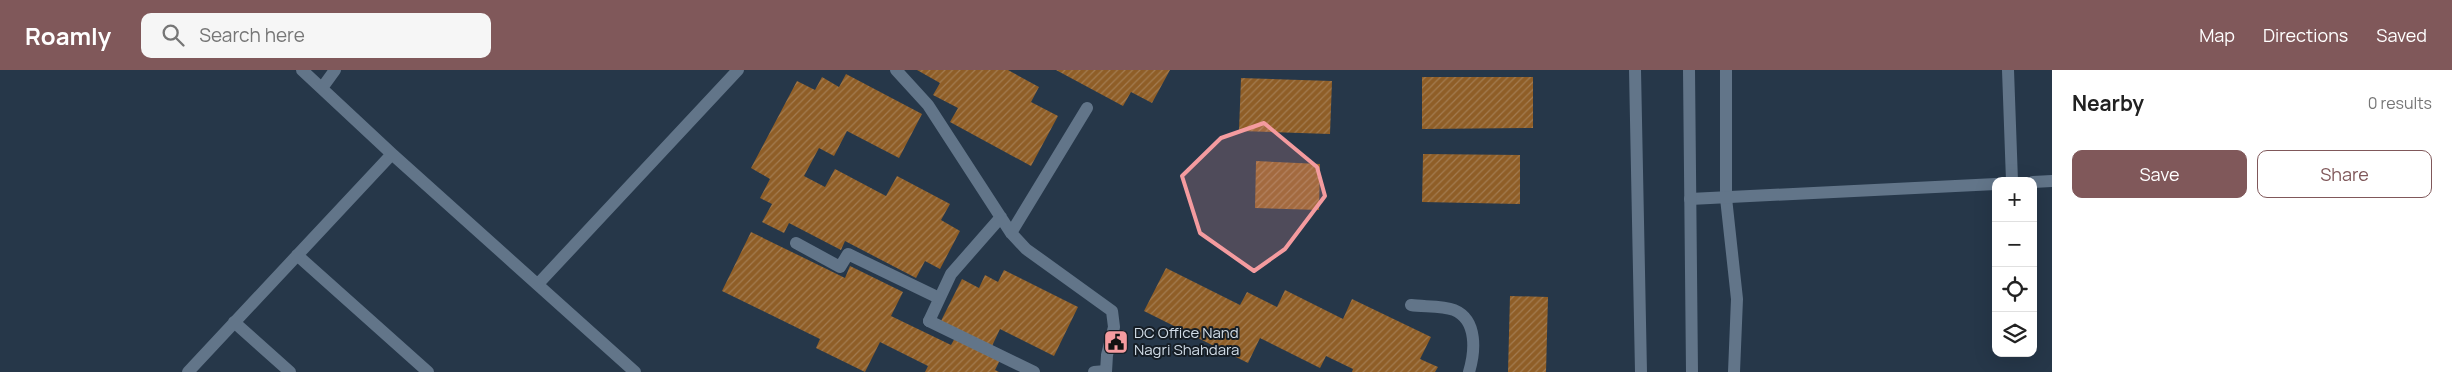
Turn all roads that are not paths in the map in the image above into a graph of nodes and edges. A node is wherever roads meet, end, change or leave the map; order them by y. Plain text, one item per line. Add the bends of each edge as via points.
1 (302, 70) edge
2 (335, 70) edge
3 (896, 70) edge
4 (1634, 70) edge
5 (1689, 70) edge
6 (1726, 70) edge
7 (2008, 70) edge
8 (732, 72) edge
9 (322, 88) junction
10 (1087, 108) dead end
11 (392, 154) junction
12 (2012, 177) edge
13 (2052, 181) edge
14 (2037, 182) edge
15 (1992, 184) edge
16 (1726, 198) junction
17 (1690, 199) junction
18 (1001, 217) junction
19 (1011, 233) junction
20 (796, 243) dead end
21 (297, 255) junction
22 (538, 284) junction
23 (939, 298) junction
24 (1411, 306) dead end
25 (234, 322) junction
26 (188, 372) edge
27 (290, 372) edge
28 (428, 372) edge
29 (635, 372) edge
30 (1034, 372) edge
31 (1102, 372) edge
32 (1469, 372) edge
33 (1641, 372) edge
34 (1692, 372) edge
35 (1734, 372) edge

1 - 9 street
2 - 9 street
3 - 18 street via 928,105
4 - 33 street
5 - 17 street
6 - 16 street
7 - 12 street
8 - 22 street
9 - 11 street
10 - 19 street
11 - 21 street
11 - 22 street
13 - 14 street
15 - 16 street
16 - 17 street
16 - 35 street via 1737,299
17 - 34 street
18 - 19 street
18 - 23 street via 951,274
19 - 31 street via 1026,249 1112,311 1114,327
20 - 23 street via 840,267 848,254
21 - 25 street
21 - 28 street
22 - 29 street
23 - 30 street via 929,321
24 - 32 street via 1453,309 1466,319 1473,337
25 - 26 street
25 - 27 street

